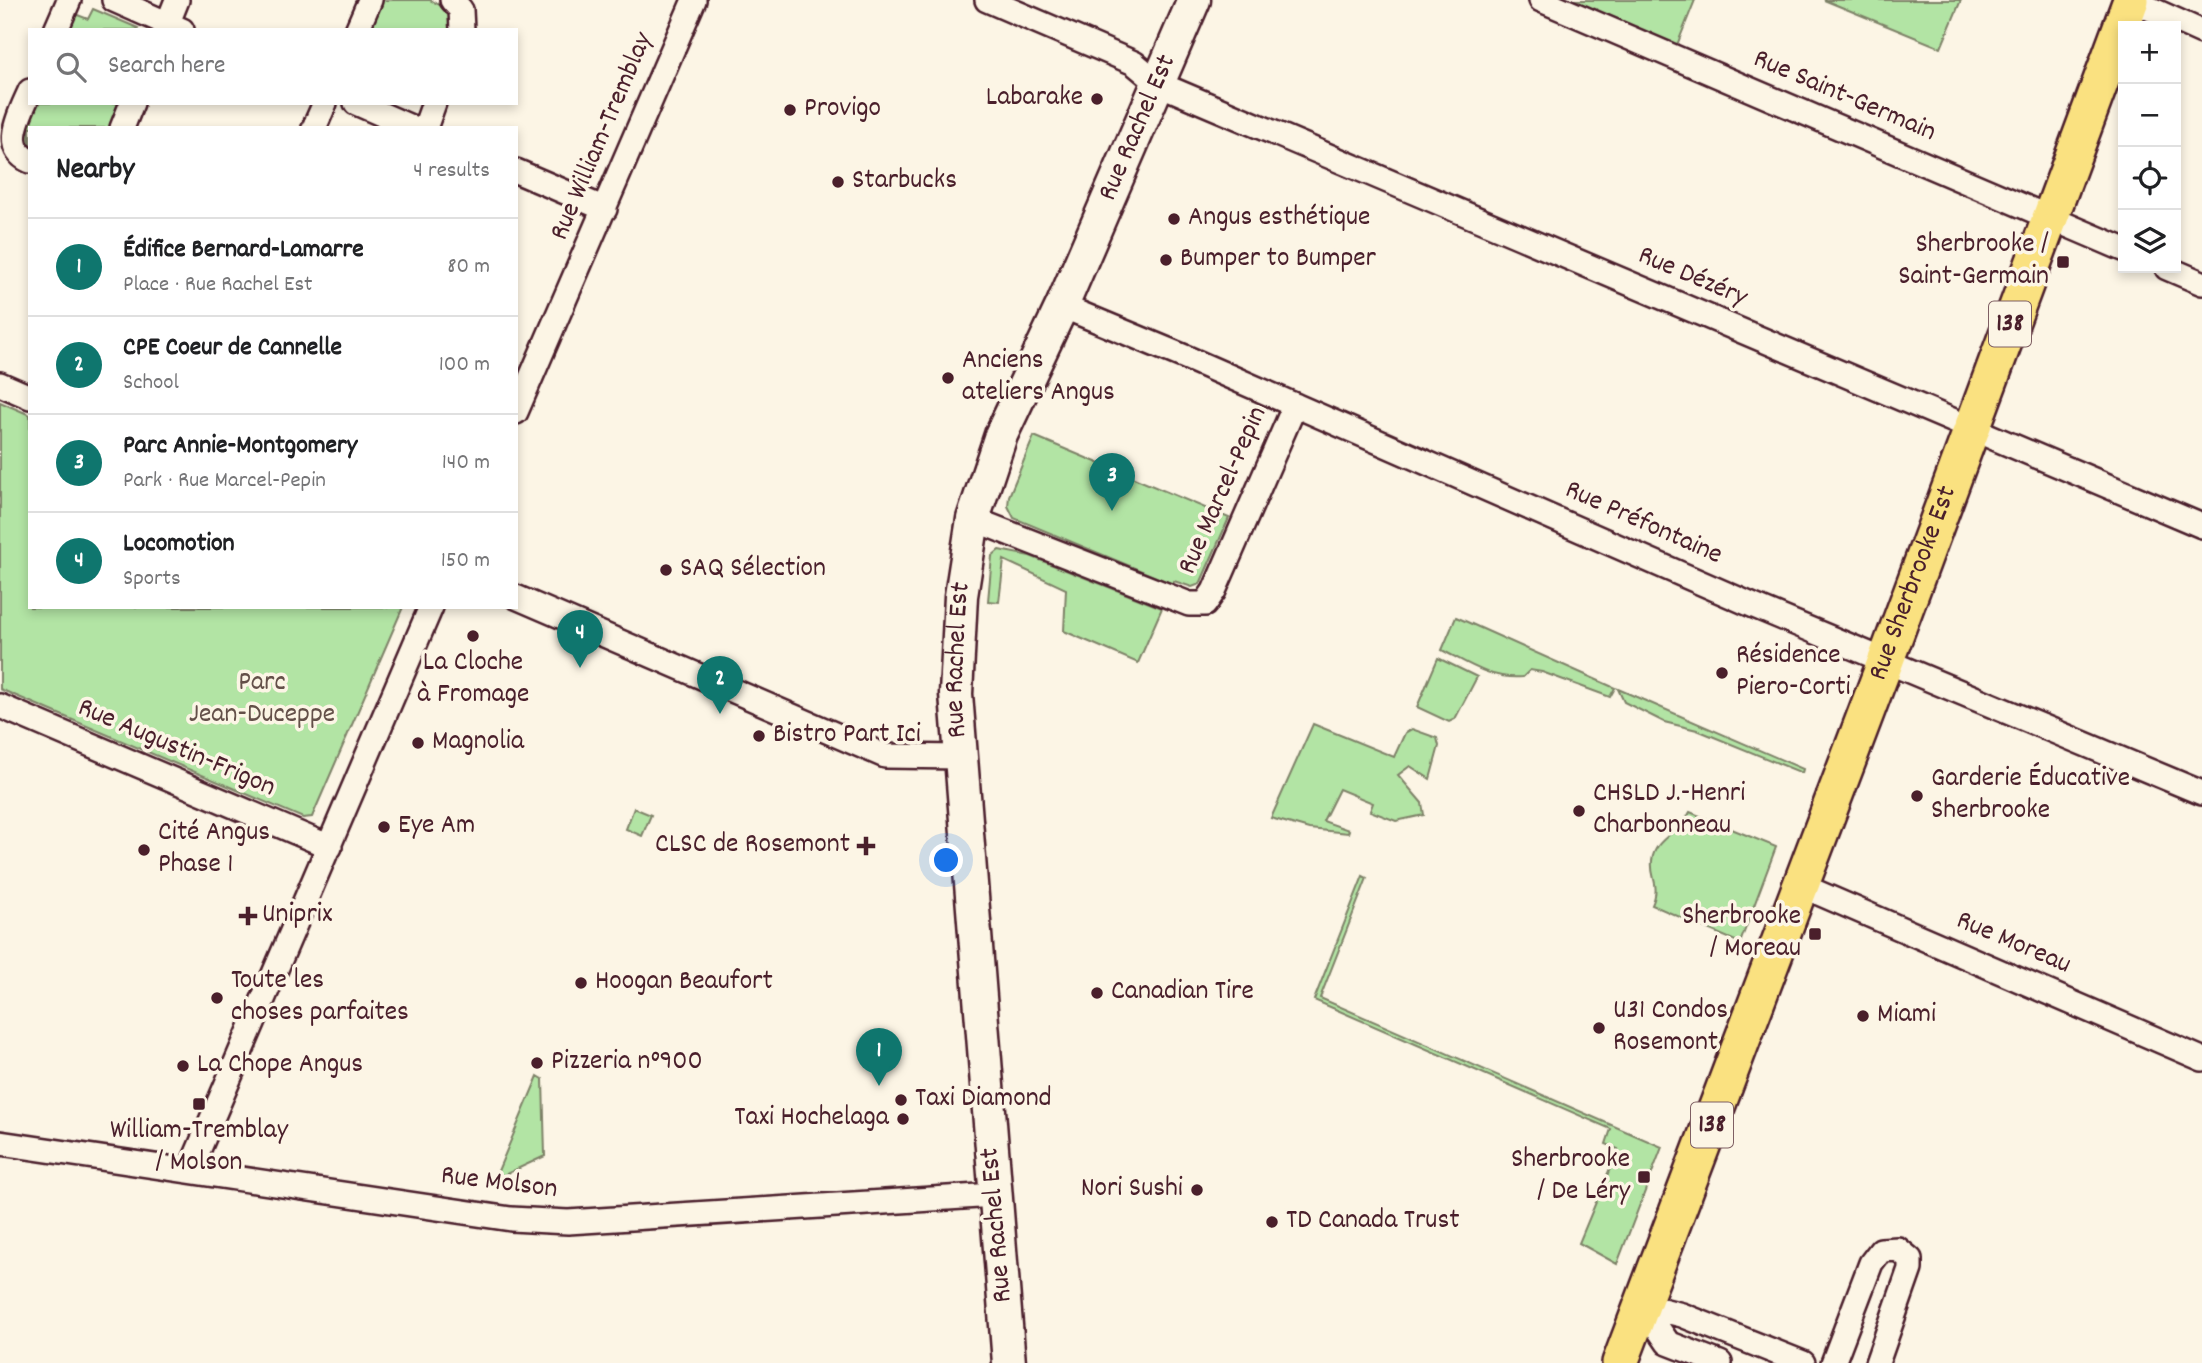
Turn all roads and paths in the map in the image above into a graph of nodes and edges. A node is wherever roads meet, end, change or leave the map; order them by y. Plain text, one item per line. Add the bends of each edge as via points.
1 (69, 0) edge
2 (114, 0) edge
3 (177, 0) edge
4 (370, 0) edge
5 (452, 0) edge
6 (694, 0) edge
7 (987, 0) edge
8 (1194, 0) edge
9 (1541, 0) edge
10 (2131, 0) edge
11 (57, 28) edge
12 (172, 28) edge
13 (358, 28) edge
14 (462, 28) edge
15 (2202, 32) edge
16 (1159, 84) junction
17 (28, 96) edge
18 (131, 105) edge
19 (324, 105) edge
20 (361, 105) edge
21 (433, 105) edge
22 (122, 126) edge
23 (315, 126) edge
24 (408, 126) edge
25 (426, 126) edge
26 (28, 160) edge
27 (518, 172) edge
28 (605, 209) junction
29 (2049, 219) junction
30 (2118, 248) edge
31 (2179, 273) edge
32 (2202, 283) edge
33 (1062, 306) junction
34 (0, 384) edge
35 (28, 396) edge
36 (1295, 405) junction
37 (518, 407) edge
38 (1972, 429) junction
39 (973, 519) junction
40 (2202, 526) edge
41 (518, 598) edge
42 (431, 609) edge
43 (1886, 660) junction
44 (0, 706) edge
45 (962, 757) junction
46 (2202, 793) edge
47 (330, 847) junction
48 (1800, 885) junction
49 (2202, 1059) edge
50 (0, 1143) edge
51 (190, 1170) junction
52 (995, 1195) junction
53 (1642, 1305) junction
54 (1009, 1363) edge
55 (1620, 1363) edge
56 (1720, 1363) edge
57 (1803, 1363) edge
58 (1833, 1363) edge
59 (1877, 1363) edge

1 - 11 street
2 - 12 street
3 - 12 street
4 - 13 street
5 - 14 street via 461,10
6 - 28 street, Rue William-Tremblay
7 - 16 street, Rue Dézéry via 1134,63
8 - 16 main road, Rue Rachel Est
9 - 29 street, Rue Saint-Germain
10 - 15 street
10 - 29 main road, Rue Sherbrooke Est / 138
16 - 33 main road, Rue Rachel Est
16 - 38 street, Rue Dézéry
17 - 26 street via 14,134 16,147
18 - 22 street
19 - 23 street
20 - 24 street
21 - 25 street
27 - 28 street
28 - 37 street, Rue William-Tremblay
29 - 30 street, Rue Saint-Germain
29 - 38 main road, Rue Sherbrooke Est / 138
31 - 32 street
33 - 36 street, Rue Préfontaine
33 - 39 main road, Rue Rachel Est via 1002,435
34 - 35 street
36 - 39 street, Rue Marcel-Pepin via 1205,604 1189,604
36 - 43 street, Rue Préfontaine
38 - 40 street, Rue Dézéry
38 - 43 main road, Rue Sherbrooke Est / 138
39 - 45 main road, Rue Rachel Est via 955,671
41 - 45 street via 885,756
42 - 47 street
43 - 46 street, Rue Préfontaine
43 - 48 main road, Rue Sherbrooke Est / 138
44 - 47 street, Rue Augustin-Frigon
45 - 52 main road, Rue Rachel Est
47 - 51 street
48 - 49 street, Rue Moreau
48 - 53 main road, Rue Sherbrooke Est / 138
50 - 51 street, Rue Molson
51 - 52 street, Rue Molson via 511,1219 568,1222
52 - 54 main road, Rue Rachel Est
53 - 55 main road, Rue Sherbrooke Est / 138
53 - 56 street via 1668,1343
53 - 57 street via 1682,1315
58 - 59 street via 1871,1263 1881,1250 1898,1249 1909,1259 1910,1269

